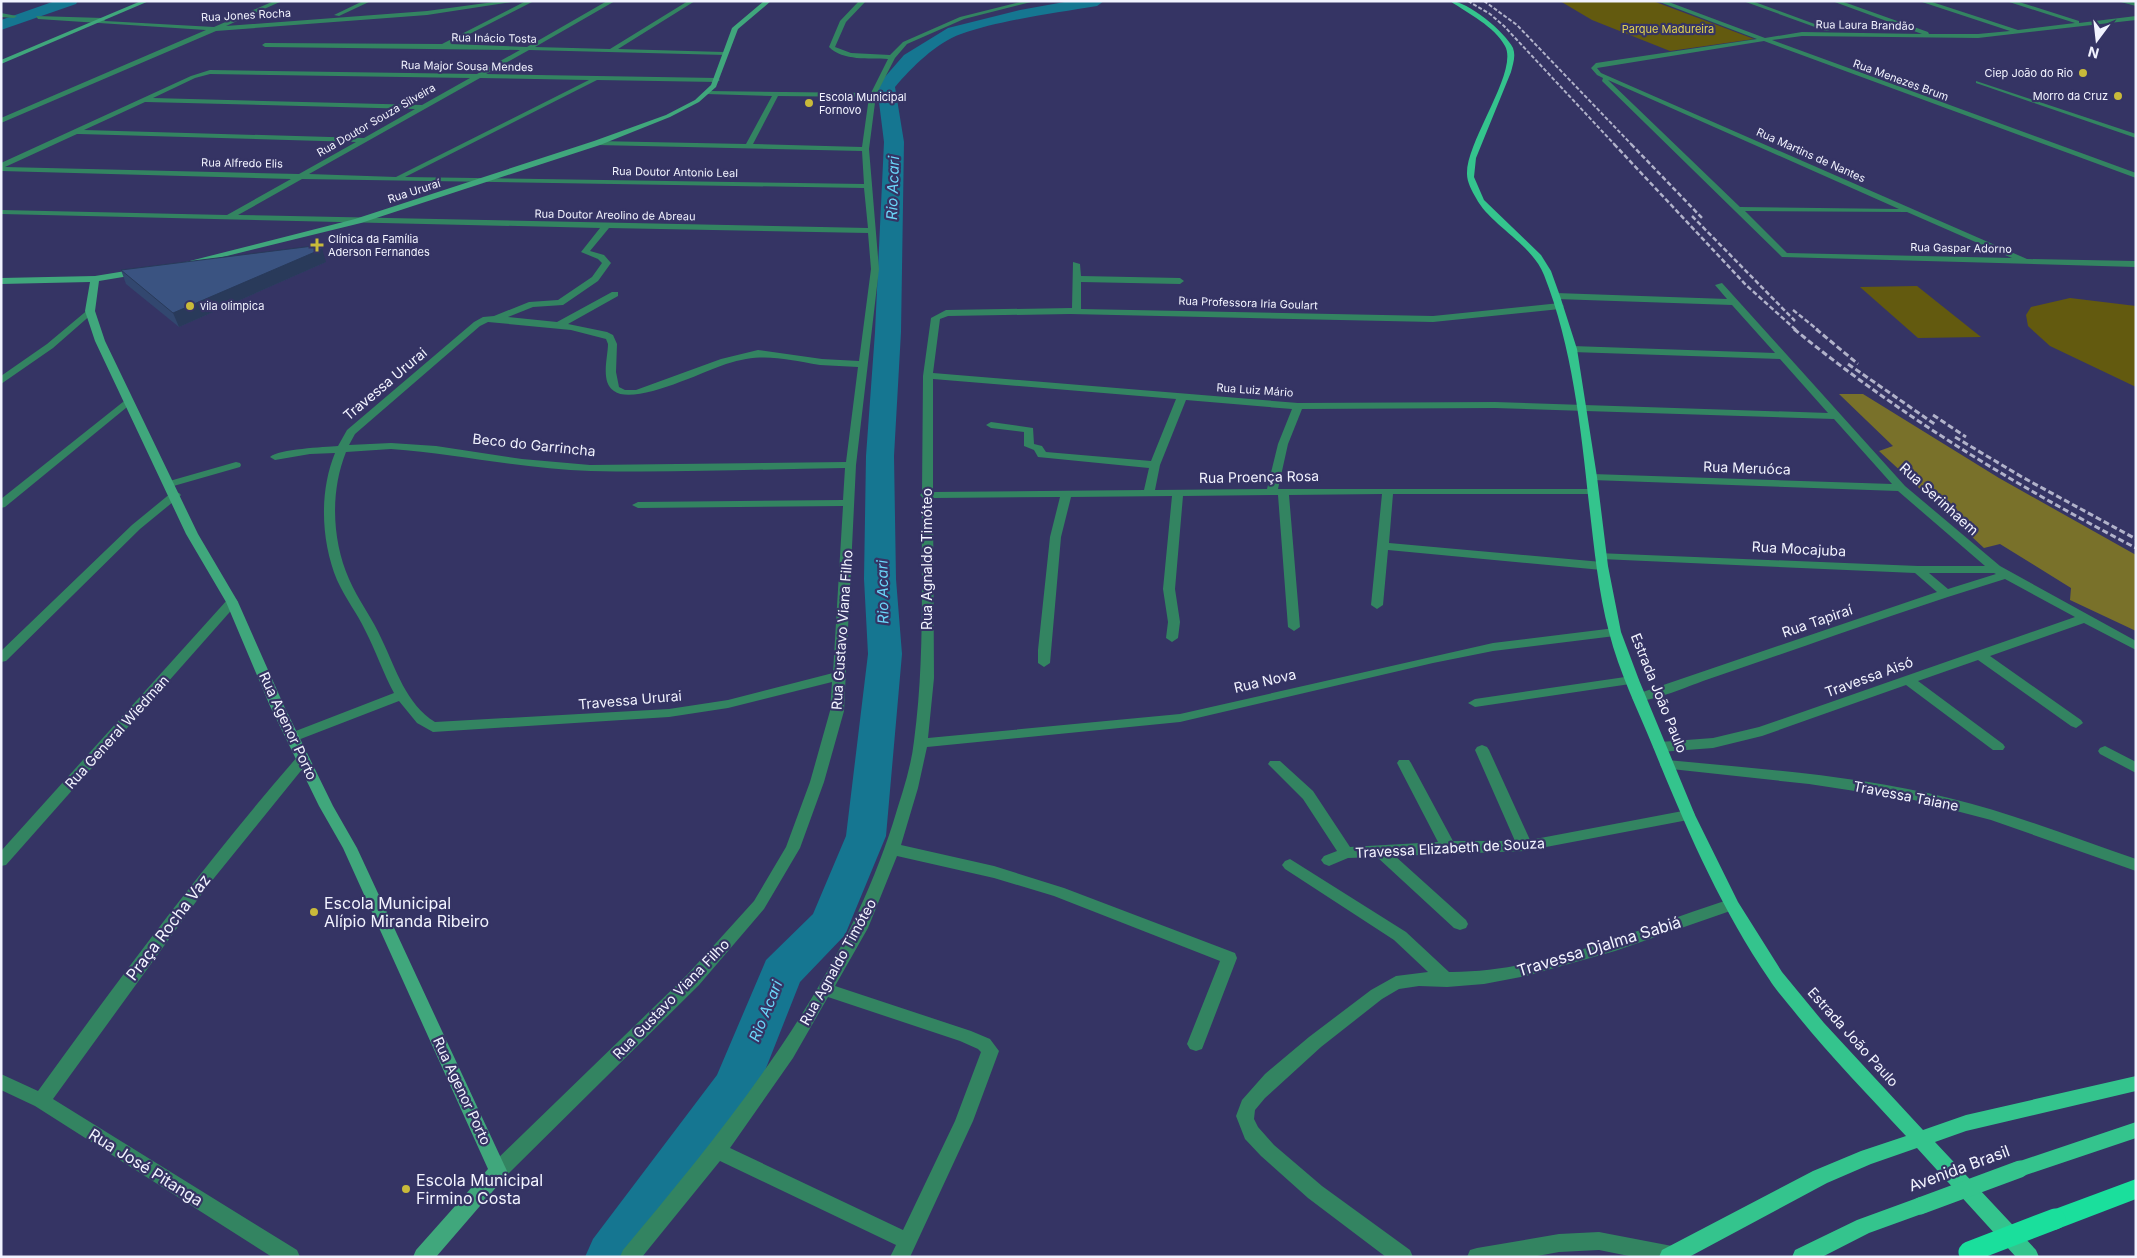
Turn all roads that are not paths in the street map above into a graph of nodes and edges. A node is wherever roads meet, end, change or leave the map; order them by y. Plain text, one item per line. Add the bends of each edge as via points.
1 (146, 1) edge
2 (279, 1) edge
3 (368, 1) edge
4 (451, 1) edge
5 (515, 1) edge
6 (531, 1) edge
7 (612, 1) edge
8 (692, 1) edge
9 (768, 1) edge
10 (864, 1) edge
11 (1032, 1) edge
12 (1453, 1) edge
13 (1660, 1) edge
14 (1746, 1) edge
15 (1835, 1) edge
16 (1922, 1) edge
17 (2009, 1) edge
18 (2120, 1) edge
19 (2136, 4) edge
20 (427, 13) junction
21 (1, 15) edge
22 (14, 16) dead end
23 (38, 17) dead end
24 (2136, 18) edge
25 (327, 20) junction
26 (100, 21) junction
27 (2082, 23) junction
28 (212, 28) junction
29 (2020, 32) junction
30 (1839, 34) junction
31 (1933, 37) junction
32 (1765, 40) junction
33 (265, 45) dead end
34 (442, 46) junction
35 (528, 48) junction
36 (611, 51) junction
37 (724, 54) junction
38 (1, 62) edge
39 (890, 63) junction
40 (1599, 74) junction
41 (477, 76) junction
42 (598, 78) junction
43 (717, 80) junction
44 (1978, 82) dead end
45 (708, 93) junction
46 (776, 94) junction
47 (873, 95) junction
48 (144, 100) junction
49 (1669, 105) junction
50 (423, 107) junction
51 (1631, 107) junction
52 (1, 121) edge
53 (76, 132) junction
54 (2134, 134) edge
55 (364, 140) junction
56 (596, 143) junction
57 (748, 147) junction
58 (865, 149) junction
59 (1, 167) edge
60 (301, 176) junction
61 (2136, 176) edge
62 (397, 178) junction
63 (482, 181) junction
64 (867, 186) junction
65 (1737, 209) junction
66 (1912, 211) junction
67 (1, 212) edge
68 (230, 216) junction
69 (305, 218) junction
70 (358, 221) junction
71 (606, 226) junction
72 (871, 231) junction
73 (314, 232) junction
74 (2025, 261) junction
75 (1076, 264) dead end
76 (2136, 264) edge
77 (177, 266) edge
78 (150, 270) edge
79 (1077, 278) junction
80 (95, 279) junction
81 (1, 281) edge
82 (1180, 281) dead end
83 (1719, 285) dead end
84 (615, 294) dead end
85 (1556, 296) junction
86 (1732, 302) junction
87 (1560, 306) junction
88 (1077, 311) junction
89 (90, 312) junction
90 (936, 318) joint
91 (494, 319) junction
92 (557, 326) junction
93 (1572, 350) junction
94 (1782, 356) junction
95 (863, 364) junction
96 (928, 376) junction
97 (1, 381) edge
98 (1182, 397) junction
99 (128, 401) junction
100 (1298, 406) junction
101 (1582, 409) junction
102 (1836, 416) junction
103 (991, 425) dead end
104 (342, 448) junction
105 (275, 457) dead end
106 (236, 465) dead end
107 (851, 465) junction
108 (1155, 465) junction
109 (1592, 477) junction
110 (1901, 488) junction
111 (172, 489) junction
112 (1388, 491) junction
113 (1278, 492) junction
114 (1593, 492) junction
115 (1149, 493) junction
116 (1178, 493) junction
117 (1067, 494) junction
118 (926, 495) junction
119 (850, 503) junction
120 (1, 505) edge
121 (638, 505) dead end
122 (1383, 546) junction
123 (1601, 561) junction
124 (1918, 570) junction
125 (2001, 572) junction
126 (1945, 593) junction
127 (232, 602) junction
128 (1377, 605) dead end
129 (2085, 618) junction
130 (1294, 627) dead end
131 (1615, 632) junction
132 (1172, 638) dead end
133 (2136, 646) edge
134 (1980, 655) junction
135 (1, 658) edge
136 (1044, 663) dead end
137 (839, 676) junction
138 (1632, 680) junction
139 (1908, 680) junction
140 (402, 695) junction
141 (1639, 698) junction
142 (1476, 703) dead end
143 (2076, 723) dead end
144 (293, 737) junction
145 (921, 742) junction
146 (1660, 747) junction
147 (1998, 747) dead end
148 (1482, 750) dead end
149 (2105, 752) dead end
150 (303, 758) junction
151 (1404, 763) dead end
152 (1275, 764) dead end
153 (1668, 765) junction
154 (2136, 768) edge
155 (1688, 815) junction
156 (1526, 846) junction
157 (1448, 847) junction
158 (892, 850) junction
159 (1381, 852) junction
160 (1346, 854) junction
161 (1329, 860) dead end
162 (1, 861) edge
163 (1290, 865) dead end
164 (2136, 865) edge
165 (1731, 905) junction
166 (1460, 924) dead end
167 (1447, 980) junction
168 (826, 990) junction
169 (1196, 1044) dead end
170 (1, 1081) edge
171 (2136, 1083) edge
172 (41, 1101) junction
173 (2136, 1130) edge
174 (1919, 1139) junction
175 (718, 1151) junction
176 (498, 1171) junction
177 (2136, 1189) edge
178 (904, 1249) edge
179 (1963, 1254) edge
180 (1670, 1256) edge
181 (290, 1257) edge
182 (423, 1257) edge
183 (630, 1257) edge
184 (1404, 1257) edge
185 (1477, 1257) edge
186 (1802, 1257) edge
187 (2029, 1257) edge

1 - 26 street
2 - 28 street
3 - 25 street
4 - 20 street
5 - 20 street, Rua Jones Rocha
6 - 34 street
7 - 35 street, Rua Doutor Souza Silveira
8 - 36 street
9 - 37 street, Rua Ururaí via 734,28
10 - 39 street via 842,24 832,46 838,52
11 - 39 street, Rua Gustavo Viana Filho via 977,14 931,30 905,43
12 - 85 main road, Estrada João Paulo via 1473,13 1500,37 1511,55 1508,73 1470,167 1472,185 1481,201 1538,257
13 - 32 street, Rua Menezes Brum
14 - 30 street
15 - 31 street
16 - 29 street
17 - 27 street
18 - 19 street
20 - 25 street, Rua Jones Rocha
21 - 22 street
23 - 26 street, Rua Jones Rocha
24 - 27 street, Rua Laura Brandão
25 - 28 street, Rua Jones Rocha
26 - 28 street, Rua Jones Rocha
26 - 38 street
27 - 29 street, Rua Laura Brandão
28 - 52 street
29 - 31 street, Rua Laura Brandão
30 - 31 street, Rua Laura Brandão
30 - 32 street, Rua Laura Brandão via 1802,34
32 - 40 street, Rua Laura Brandão via 1596,66
32 - 61 street, Rua Menezes Brum
33 - 34 street, Rua Inácio Tosta
34 - 35 street, Rua Inácio Tosta
35 - 36 street, Rua Inácio Tosta
35 - 41 street, Rua Doutor Souza Silveira
36 - 37 street, Rua Inácio Tosta
37 - 43 street, Rua Ururaí
39 - 47 street, Rua Gustavo Viana Filho
40 - 49 street, Rua Martins de Nantes
40 - 51 street
41 - 42 street, Rua Major Sousa Mendes
41 - 48 street, Rua Major Sousa Mendes via 217,72 197,75
41 - 50 street, Rua Doutor Souza Silveira
42 - 43 street, Rua Major Sousa Mendes
42 - 62 street
43 - 45 street, Rua Ururaí
44 - 54 street
45 - 46 street
45 - 56 street, Rua Ururaí via 676,112
46 - 47 street
46 - 57 street
47 - 58 street, Rua Gustavo Viana Filho
48 - 50 street
48 - 53 street, Rua Major Sousa Mendes
49 - 51 street
49 - 66 street, Rua Martins de Nantes
50 - 55 street, Rua Doutor Souza Silveira
51 - 65 street
53 - 55 street
53 - 59 street, Rua Major Sousa Mendes
55 - 60 street, Rua Doutor Souza Silveira
56 - 57 street
56 - 63 street, Rua Ururaí
57 - 58 street
58 - 64 street, Rua Gustavo Viana Filho
59 - 60 street, Rua Alfredo Elis
60 - 62 street, Rua Alfredo Elis
60 - 68 street, Rua Doutor Souza Silveira
62 - 63 street, Rua Alfredo Elis
63 - 64 street, Rua Doutor Antonio Leal
63 - 70 street, Rua Ururaí
64 - 72 street, Rua Gustavo Viana Filho
65 - 66 street
65 - 74 street, Rua Gaspar Adorno via 1785,255
66 - 74 street, Rua Martins de Nantes
67 - 68 street, Rua Doutor Areolino de Abreau
68 - 69 street, Rua Doutor Areolino de Abreau
69 - 70 street, Rua Doutor Areolino de Abreau
69 - 73 street via 315,224
70 - 71 street, Rua Doutor Areolino de Abreau
70 - 73 street, Rua Ururaí
71 - 72 street, Rua Doutor Areolino de Abreau
71 - 91 street, Travessa Ururai via 585,252 601,257 607,263 595,279 560,303 532,304
72 - 95 street, Rua Gustavo Viana Filho via 875,269
73 - 77 street, Rua Ururaí
74 - 76 street, Rua Gaspar Adorno
75 - 79 street
78 - 80 street
79 - 82 street
79 - 88 street
80 - 81 street
80 - 89 street, Rua Agenor Porto
83 - 86 street, Rua Serinhaem
84 - 92 street
85 - 86 street
85 - 87 main road, Estrada João Paulo
86 - 94 street, Rua Serinhaem
87 - 88 street, Rua Professora Iria Goulart via 1433,319
87 - 93 main road, Estrada João Paulo
88 - 90 street, Rua Professora Iria Goulart via 946,314
89 - 97 street
89 - 99 street, Rua Agenor Porto
90 - 96 street, Rua Agnaldo Timóteo
91 - 92 street
91 - 104 street, Travessa Ururai via 481,322 381,404 351,432
92 - 95 street via 594,329 611,337 611,378 624,394 637,393 724,360 758,353
93 - 94 street
93 - 101 main road, Estrada João Paulo
94 - 102 street, Rua Serinhaem
95 - 107 street, Rua Gustavo Viana Filho
96 - 98 street, Rua Luiz Mário
96 - 118 street, Rua Agnaldo Timóteo
98 - 100 street, Rua Luiz Mário
98 - 108 street
99 - 111 street, Rua Agenor Porto
99 - 120 street
100 - 101 street, Rua Luiz Mário via 1439,404
100 - 113 street via 1284,444
101 - 102 street, Rua Luiz Mário
101 - 109 main road, Estrada João Paulo
102 - 110 street, Rua Serinhaem
103 - 108 street via 1029,430 1029,446 1038,448 1042,455
104 - 105 street, Beco do Garrincha
104 - 107 street, Beco do Garrincha via 409,447 590,468
104 - 140 street, Travessa Ururai via 331,484 329,507 342,578
106 - 111 street
107 - 119 street, Rua Gustavo Viana Filho
108 - 115 street
109 - 110 street, Rua Meruóca
109 - 114 main road, Estrada João Paulo
110 - 125 street, Rua Serinhaem
111 - 127 street, Rua Agenor Porto via 192,534
111 - 135 street
112 - 113 street, Rua Proença Rosa
112 - 114 street, Rua Proença Rosa
112 - 122 street
113 - 116 street, Rua Proença Rosa
113 - 130 street
114 - 123 main road, Estrada João Paulo
115 - 116 street, Rua Proença Rosa
115 - 117 street, Rua Proença Rosa
116 - 132 street via 1169,589 1174,622
117 - 118 street, Rua Proença Rosa
117 - 136 street via 1052,553
118 - 145 street, Rua Agnaldo Timóteo via 927,678
119 - 121 street
119 - 137 street, Rua Gustavo Viana Filho
122 - 123 street, Rua Mocajuba
122 - 128 street
123 - 124 street, Rua Mocajuba
123 - 131 main road, Estrada João Paulo
124 - 125 street, Rua Mocajuba
124 - 126 street
125 - 126 street, Rua Tapiraí
125 - 129 street, Rua Serinhaem
126 - 141 street, Rua Tapiraí
127 - 144 street, Rua Agenor Porto
127 - 162 street, Rua General Wiedman
129 - 133 street, Rua Serinhaem
129 - 134 street, Travessa Aisó
131 - 138 main road, Estrada João Paulo
131 - 145 street, Rua Nova via 1502,646 1434,659 1180,718
134 - 139 street, Travessa Aisó
134 - 143 street
137 - 140 street, Travessa Ururai via 728,704 669,714 446,728 424,723
137 - 176 street, Rua Gustavo Viana Filho via 837,711 817,782 793,848 759,905 693,980
138 - 141 main road, Estrada João Paulo
138 - 142 street
139 - 146 street, Travessa Aisó via 1755,733 1713,743
139 - 147 street
140 - 144 street
141 - 146 main road, Estrada João Paulo
144 - 150 street, Rua Agenor Porto
145 - 158 street, Rua Agnaldo Timóteo
146 - 153 main road, Estrada João Paulo
148 - 156 street
149 - 154 street
150 - 172 street, Praça Rocha Vaz via 184,904
150 - 176 street, Rua Agenor Porto via 350,848
151 - 157 street
152 - 160 street via 1308,795
153 - 155 main road, Estrada João Paulo
153 - 164 street, Travessa Taiane via 1824,780 1949,803
155 - 156 street, Travessa Elizabeth de Souza
155 - 165 main road, Estrada João Paulo
156 - 157 street, Travessa Elizabeth de Souza
157 - 159 street, Travessa Elizabeth de Souza
158 - 168 street, Rua Agnaldo Timóteo via 860,928
158 - 169 street via 994,872 1059,892 1229,958
159 - 160 street, Travessa Elizabeth de Souza
159 - 166 street
160 - 161 street, Travessa Elizabeth de Souza
163 - 167 street via 1400,936
165 - 167 street, Travessa Djalma Sabiá via 1542,967 1486,978
165 - 174 main road, Estrada João Paulo via 1776,977
167 - 184 street, Travessa Djalma Sabiá via 1396,983 1380,993 1322,1036 1280,1074 1245,1113 1247,1128 1259,1143 1346,1216
168 - 175 street, Rua Agnaldo Timóteo via 787,1053
168 - 178 street via 984,1044 990,1051 964,1120
170 - 172 street, Rua José Pitanga
171 - 174 main road via 2004,1114
172 - 181 street, Rua José Pitanga
173 - 186 main road, Avenida Brasil, bridge via 1864,1226
174 - 180 main road via 1820,1177
174 - 187 main road, Estrada João Paulo
175 - 178 street
175 - 183 street, Rua Agnaldo Timóteo
176 - 182 street, Rua Gustavo Viana Filho
177 - 179 highway, bridge
180 - 185 street via 1599,1241 1558,1243

